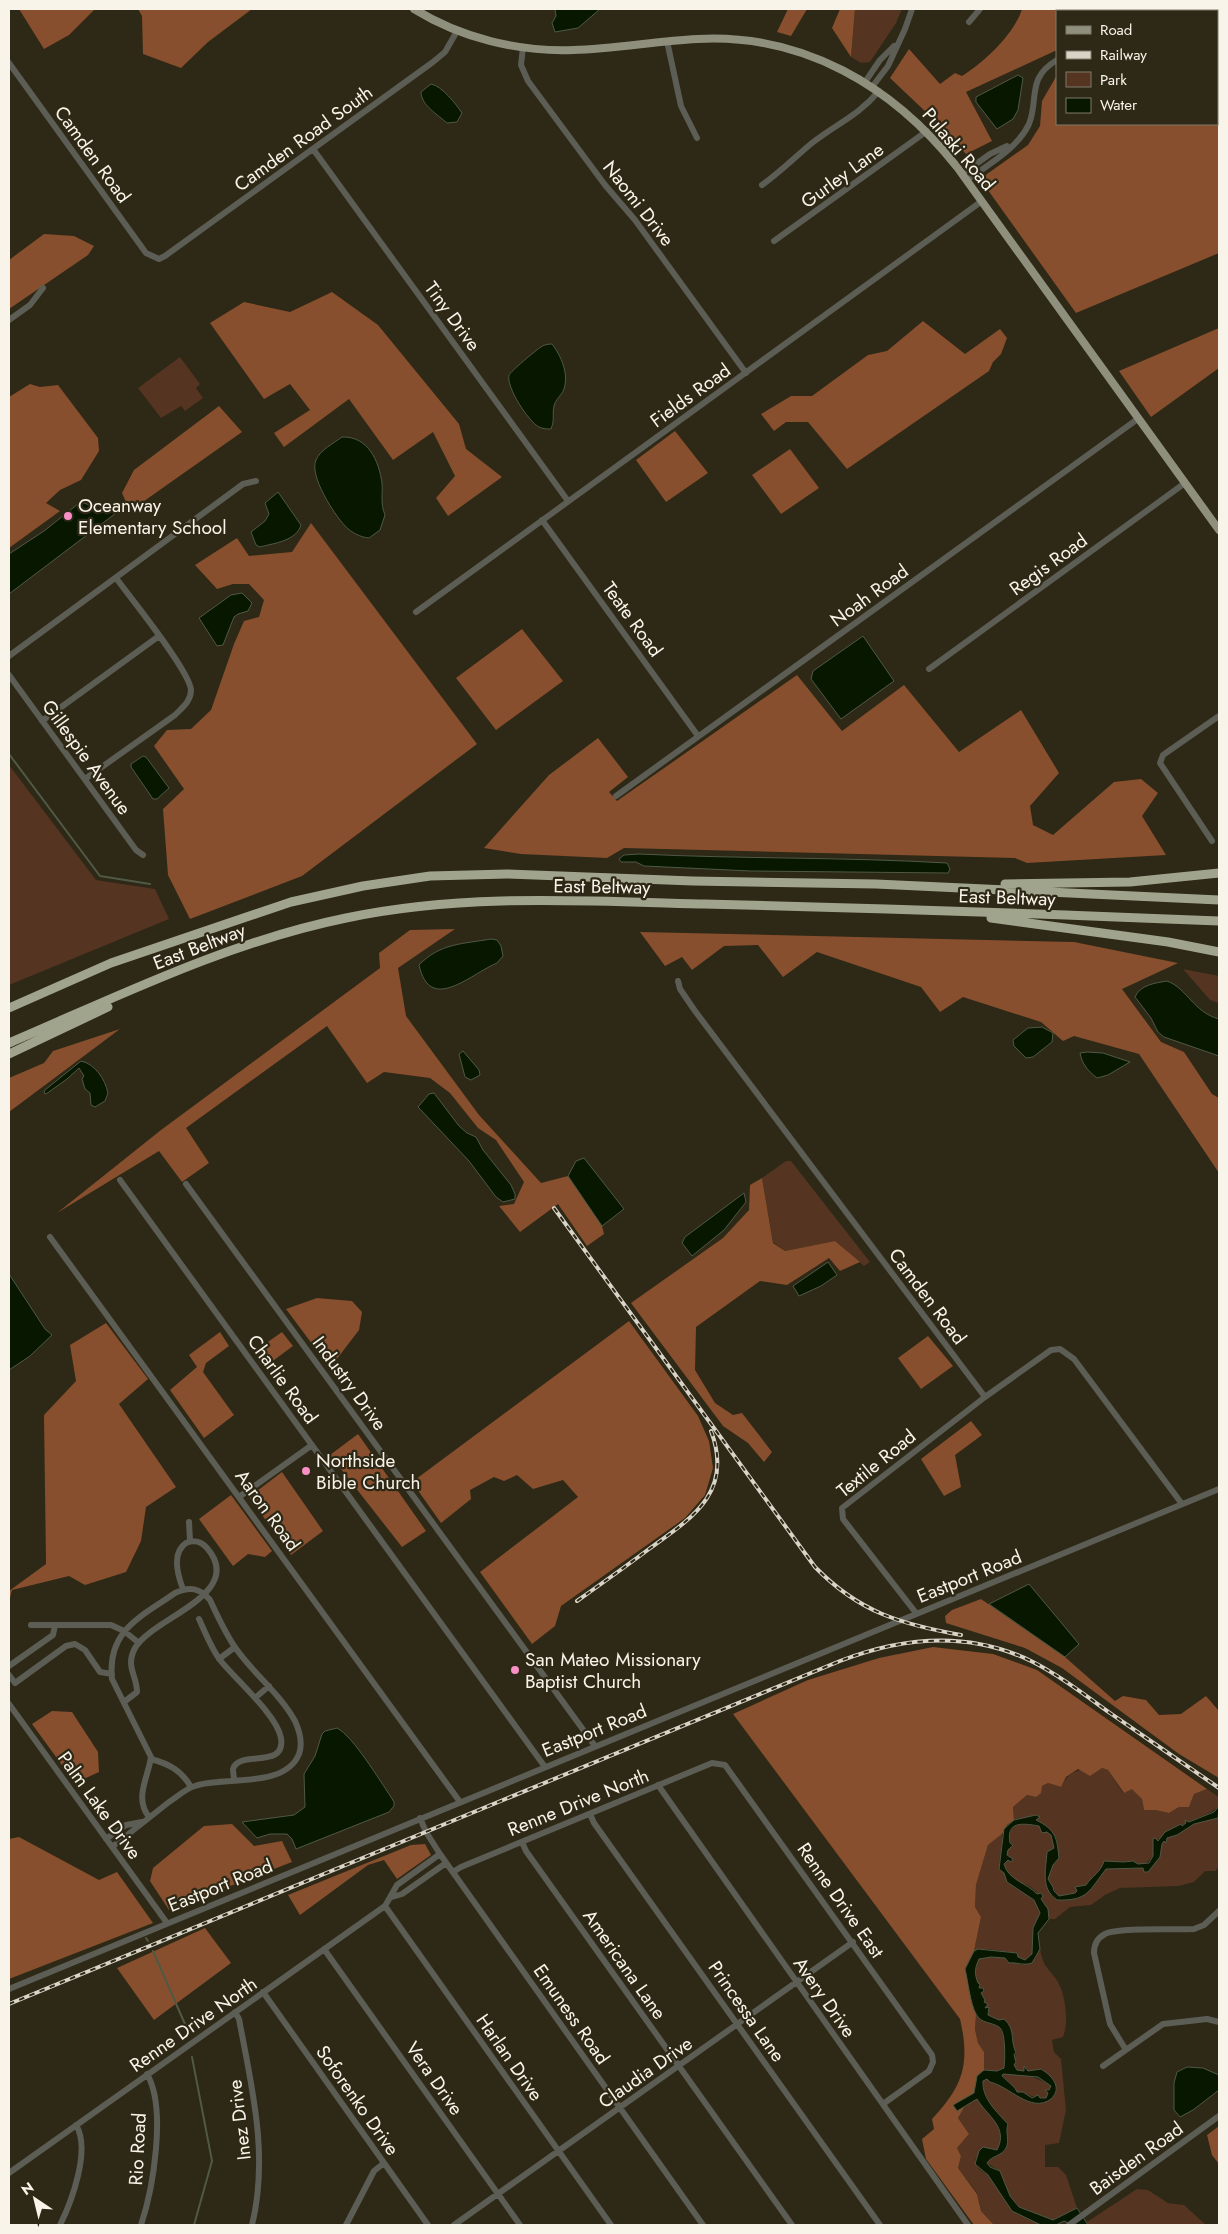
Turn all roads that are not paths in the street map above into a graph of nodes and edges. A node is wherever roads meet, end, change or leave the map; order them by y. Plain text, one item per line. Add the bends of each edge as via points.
1 (414, 9) edge
2 (912, 9) edge
3 (980, 9) edge
4 (969, 22) dead end
5 (457, 31) junction
6 (668, 41) junction
7 (897, 43) junction
8 (522, 47) junction
9 (1056, 61) edge
10 (9, 63) edge
11 (865, 82) junction
12 (875, 89) junction
13 (927, 131) junction
14 (697, 138) dead end
15 (313, 149) junction
16 (964, 177) junction
17 (762, 185) dead end
18 (982, 201) junction
19 (774, 241) dead end
20 (155, 259) joint
21 (43, 288) dead end
22 (9, 320) edge
23 (746, 373) junction
24 (1139, 418) junction
25 (256, 481) dead end
26 (1186, 483) junction
27 (568, 501) junction
28 (542, 520) junction
29 (1219, 530) edge
30 (116, 578) junction
31 (416, 612) dead end
32 (159, 636) junction
33 (9, 656) edge
34 (929, 669) dead end
35 (9, 675) edge
36 (1219, 716) edge
37 (42, 721) junction
38 (698, 736) junction
39 (84, 779) junction
40 (616, 796) dead end
41 (1212, 841) dead end
42 (143, 854) dead end
43 (1219, 873) edge
44 (876, 884) junction
45 (1219, 900) edge
46 (938, 911) junction
47 (1219, 922) edge
48 (1219, 952) edge
49 (111, 963) junction
50 (156, 980) junction
51 (678, 981) dead end
52 (9, 1003) edge
53 (9, 1008) edge
54 (9, 1043) edge
55 (9, 1054) edge
56 (120, 1180) dead end
57 (186, 1184) dead end
58 (50, 1237) dead end
59 (985, 1397) junction
60 (312, 1445) junction
61 (1219, 1488) edge
62 (239, 1497) junction
63 (1182, 1504) junction
64 (189, 1522) dead end
65 (190, 1541) junction
66 (183, 1590) junction
67 (204, 1593) junction
68 (916, 1614) junction
69 (198, 1619) dead end
70 (31, 1625) dead end
71 (55, 1625) junction
72 (124, 1631) junction
73 (139, 1643) junction
74 (234, 1647) junction
75 (219, 1659) junction
76 (9, 1666) edge
77 (9, 1674) edge
78 (112, 1674) junction
79 (269, 1686) junction
80 (255, 1698) junction
81 (124, 1702) junction
82 (9, 1704) edge
83 (595, 1746) junction
84 (151, 1759) junction
85 (716, 1762) joint
86 (545, 1767) junction
87 (234, 1780) junction
88 (658, 1785) junction
89 (191, 1788) junction
90 (460, 1802) junction
91 (590, 1814) junction
92 (420, 1818) junction
93 (146, 1819) junction
94 (106, 1839) junction
95 (522, 1842) junction
96 (112, 1847) junction
97 (440, 1854) junction
98 (446, 1863) junction
99 (453, 1872) junction
100 (392, 1897) junction
101 (385, 1906) junction
102 (1219, 1911) edge
103 (167, 1923) junction
104 (853, 1942) junction
105 (324, 1949) junction
106 (796, 1982) junction
107 (9, 1989) edge
108 (263, 1992) junction
109 (235, 2012) junction
110 (1219, 2022) edge
111 (737, 2024) junction
112 (1126, 2050) junction
113 (678, 2066) junction
114 (1103, 2066) dead end
115 (147, 2074) junction
116 (883, 2104) junction
117 (620, 2108) junction
118 (1219, 2116) edge
119 (76, 2125) junction
120 (559, 2151) junction
121 (384, 2162) junction
122 (9, 2173) edge
123 (498, 2194) junction
124 (60, 2225) edge
125 (141, 2225) edge
126 (252, 2225) edge
127 (346, 2225) edge
128 (428, 2225) edge
129 (454, 2225) edge
130 (520, 2225) edge
131 (611, 2225) edge
132 (703, 2225) edge
133 (792, 2225) edge
134 (880, 2225) edge
135 (968, 2225) edge
136 (1070, 2225) edge

1 - 5 main road, Pulaski Road
2 - 7 street
3 - 4 street
5 - 8 main road, Pulaski Road
5 - 15 street, Camden Road South via 445,52 433,62
6 - 8 main road, Pulaski Road via 573,50
6 - 11 main road, Pulaski Road via 713,38 775,46 826,62
6 - 14 street via 681,106
7 - 11 street
7 - 12 street
8 - 23 street, Naomi Drive via 521,65 528,81 635,220
9 - 16 street via 1039,79 1028,124 1015,142 996,160
10 - 20 street, Camden Road via 146,253
11 - 12 main road, Pulaski Road
12 - 13 main road, Pulaski Road
12 - 17 street via 871,100 844,123 813,142
13 - 16 main road, Pulaski Road
13 - 19 street, Gurley Lane
15 - 20 street, Camden Road South via 165,256
15 - 27 street, Tiny Drive
16 - 18 main road, Pulaski Road
18 - 23 street, Fields Road
18 - 24 main road, Pulaski Road
21 - 22 street via 30,305
23 - 27 street, Fields Road
24 - 26 main road, Pulaski Road
24 - 38 street, Noah Road
25 - 30 street via 243,484
26 - 29 main road, Pulaski Road
26 - 34 street, Regis Road
27 - 28 street, Fields Road
28 - 31 street, Fields Road
28 - 38 street, Teate Road
30 - 32 street
30 - 33 street
32 - 37 street
32 - 39 street via 189,681 188,703
35 - 37 street, Gillespie Avenue
36 - 41 street via 1163,755 1160,763
37 - 39 street, Gillespie Avenue
38 - 40 street, Noah Road
39 - 42 street, Gillespie Avenue via 136,850
43 - 44 highway via 1130,882
44 - 45 highway, East Beltway
44 - 49 highway, East Beltway via 507,874 430,876 362,886 291,902
46 - 47 highway, East Beltway
46 - 48 highway via 1168,942
46 - 50 highway, East Beltway via 534,900 455,902 398,908 303,928 233,950
49 - 52 highway
49 - 53 highway, East Beltway
50 - 54 highway, East Beltway
50 - 55 highway
51 - 59 street, Camden Road via 695,1011
56 - 60 street, Charlie Road
57 - 83 street, Industry Drive
58 - 62 street, Aaron Road
59 - 63 street via 1045,1353 1057,1348 1064,1351 1074,1359
59 - 68 street, Textile Road via 844,1504 841,1512 842,1519
60 - 62 street
60 - 86 street, Charlie Road
61 - 63 street, Eastport Road
62 - 90 street, Aaron Road
63 - 68 street, Eastport Road
64 - 65 street
65 - 66 street via 182,1545 178,1553 177,1572
65 - 67 street via 206,1547 216,1560 214,1580
66 - 67 street via 195,1588
66 - 72 street
67 - 73 street
67 - 74 street
68 - 83 street, Eastport Road
69 - 75 street
70 - 71 street
71 - 72 street via 110,1625
71 - 76 street via 53,1635
72 - 73 street
72 - 78 street via 113,1650
73 - 81 street via 132,1653 130,1666 136,1692
74 - 75 street
74 - 79 street
75 - 80 street
77 - 78 street via 15,1683 66,1646 75,1644 86,1650 100,1672
78 - 81 street
79 - 80 street
79 - 87 street via 295,1722 301,1739 300,1752 290,1767 276,1776
80 - 87 street via 279,1732 281,1746 272,1756 237,1763 233,1770
81 - 84 street via 150,1751
82 - 94 street, Palm Lake Drive
83 - 86 street, Eastport Road
84 - 89 street via 181,1772
84 - 93 street via 142,1793
85 - 88 street, Renne Drive North
85 - 104 street, Renne Drive East via 730,1769
86 - 90 street, Eastport Road
87 - 89 street
88 - 91 street, Renne Drive North
88 - 106 street, Avery Drive
89 - 93 street
90 - 92 street, Eastport Road
91 - 95 street, Renne Drive North
91 - 111 street, Princessa Lane
92 - 97 street, Emuness Road
92 - 103 street, Eastport Road
93 - 94 street via 126,1825
93 - 96 street via 137,1831
94 - 96 street, Palm Lake Drive
95 - 99 street, Renne Drive North
95 - 113 street, Americana Lane
96 - 103 street, Palm Lake Drive
97 - 98 street, Emuness Road
97 - 100 street, Renne Drive North via 396,1885
98 - 99 street, Emuness Road
98 - 100 street, Renne Drive North via 402,1894
99 - 117 street, Emuness Road
100 - 101 street, Renne Drive North
101 - 105 street, Renne Drive North
101 - 120 street, Harlan Drive
102 - 112 street via 1204,1925 1194,1929 1111,1931 1093,1943 1110,2024
103 - 107 street, Eastport Road
104 - 106 street, Claudia Drive
104 - 116 street, Renne Drive East via 930,2051 933,2062 926,2074
105 - 108 street, Renne Drive North
105 - 123 street, Vera Drive
106 - 111 street, Claudia Drive
106 - 116 street, Avery Drive
108 - 109 street, Renne Drive North
108 - 121 street, Soforenko Drive
109 - 115 street, Renne Drive North
109 - 126 street, Inez Drive via 239,2019 260,2141 260,2181
110 - 112 street via 1207,2018 1163,2024
111 - 113 street, Claudia Drive
111 - 134 street, Princessa Lane
112 - 114 street
113 - 117 street, Claudia Drive
113 - 133 street, Americana Lane
115 - 119 street, Renne Drive North
115 - 125 street, Rio Road via 154,2091 156,2128 151,2184
116 - 135 street, Avery Drive
117 - 120 street, Claudia Drive
117 - 132 street, Emuness Road
118 - 136 street, Baisden Road
119 - 122 street, Renne Drive North
119 - 124 street via 81,2134 79,2166
120 - 123 street, Claudia Drive
120 - 131 street, Harlan Drive
121 - 127 street via 374,2171
121 - 128 street, Soforenko Drive
123 - 129 street, Claudia Drive
123 - 130 street, Vera Drive

